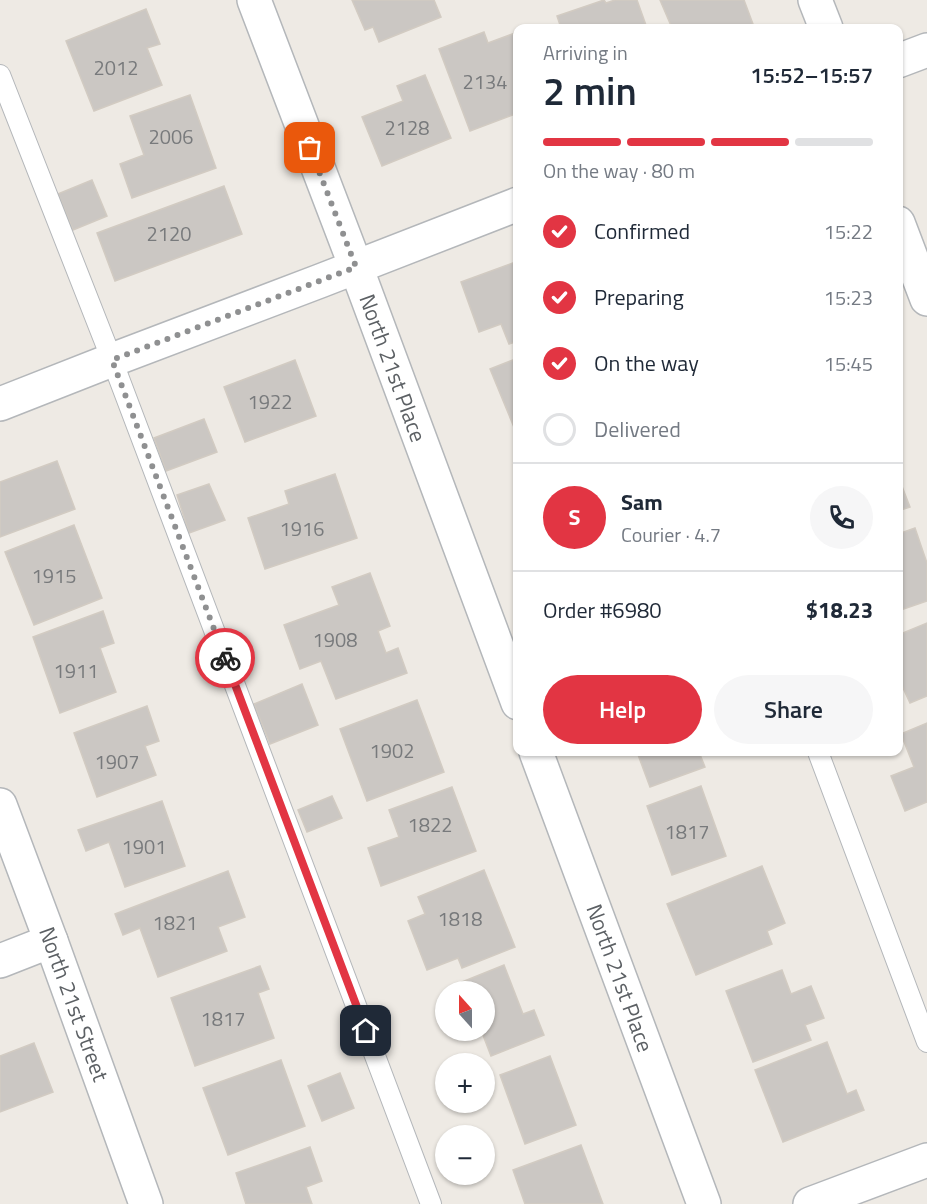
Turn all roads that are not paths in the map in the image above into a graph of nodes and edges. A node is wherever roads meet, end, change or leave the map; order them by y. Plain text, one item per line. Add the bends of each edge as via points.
1 (254, 0) edge
2 (815, 0) edge
3 (824, 24) edge
4 (927, 50) edge
5 (903, 59) edge
6 (0, 75) edge
7 (513, 206) edge
8 (903, 236) edge
9 (356, 267) junction
10 (927, 299) edge
11 (112, 360) junction
12 (0, 404) edge
13 (513, 690) edge
14 (537, 756) edge
15 (820, 756) edge
16 (0, 805) edge
17 (51, 941) junction
18 (0, 961) edge
19 (927, 1042) edge
20 (927, 1160) edge
21 (146, 1204) edge
22 (431, 1204) edge
23 (704, 1204) edge
24 (810, 1204) edge

1 - 9 street, North 21st Place
2 - 3 street
4 - 5 street
6 - 11 lane
7 - 9 street
8 - 10 street
9 - 11 street
9 - 13 street, North 21st Place
11 - 12 street
11 - 22 lane
14 - 23 street, North 21st Place
15 - 19 lane
16 - 17 street, North 21st Street
17 - 18 street
17 - 21 street, North 21st Street
20 - 24 street

